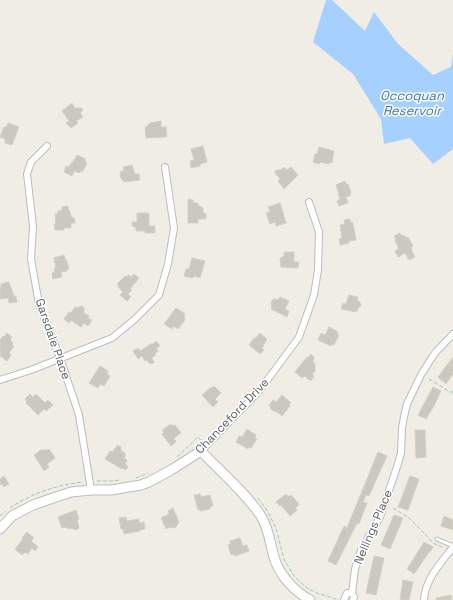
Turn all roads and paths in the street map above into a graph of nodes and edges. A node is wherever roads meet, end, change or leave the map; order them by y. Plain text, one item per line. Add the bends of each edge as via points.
1 (47, 146) dead end
2 (165, 167) dead end
3 (309, 202) dead end
4 (453, 334) edge
5 (60, 358) junction
6 (429, 379) dead end
7 (0, 380) edge
8 (453, 392) edge
9 (204, 448) junction
10 (176, 458) dead end
11 (152, 472) dead end
12 (134, 479) dead end
13 (119, 480) dead end
14 (90, 486) junction
15 (256, 497) dead end
16 (393, 508) dead end
17 (0, 516) edge
18 (0, 529) edge
19 (437, 539) dead end
20 (442, 547) dead end
21 (453, 547) edge
22 (352, 593) junction
23 (310, 600) edge
24 (339, 600) edge
25 (344, 600) edge
26 (353, 600) edge
27 (424, 600) edge

1 - 5 street, Garsdale Place via 31,162 27,174 33,226 32,259 39,304
2 - 5 street via 174,228 168,264 159,295 112,338
3 - 9 street, Chanceford Drive via 319,232 318,270 314,295 299,337 260,390
4 - 22 street, Nellings Place via 431,359 407,404 398,464 380,517 360,550
5 - 7 street
5 - 14 street, Garsdale Place via 79,415
6 - 8 path
9 - 10 path via 198,437
9 - 14 street, Chanceford Drive via 149,482 111,490
9 - 23 street via 260,515 282,575
11 - 12 path
13 - 14 path
14 - 17 path via 78,482 40,492 16,504
14 - 18 street, Chanceford Drive via 33,505 12,516
15 - 24 path via 271,517 284,559 294,576 307,588
16 - 20 path via 409,518 433,543
19 - 21 lane
21 - 27 street via 430,580
22 - 25 street via 347,593
22 - 26 street, Nellings Place

